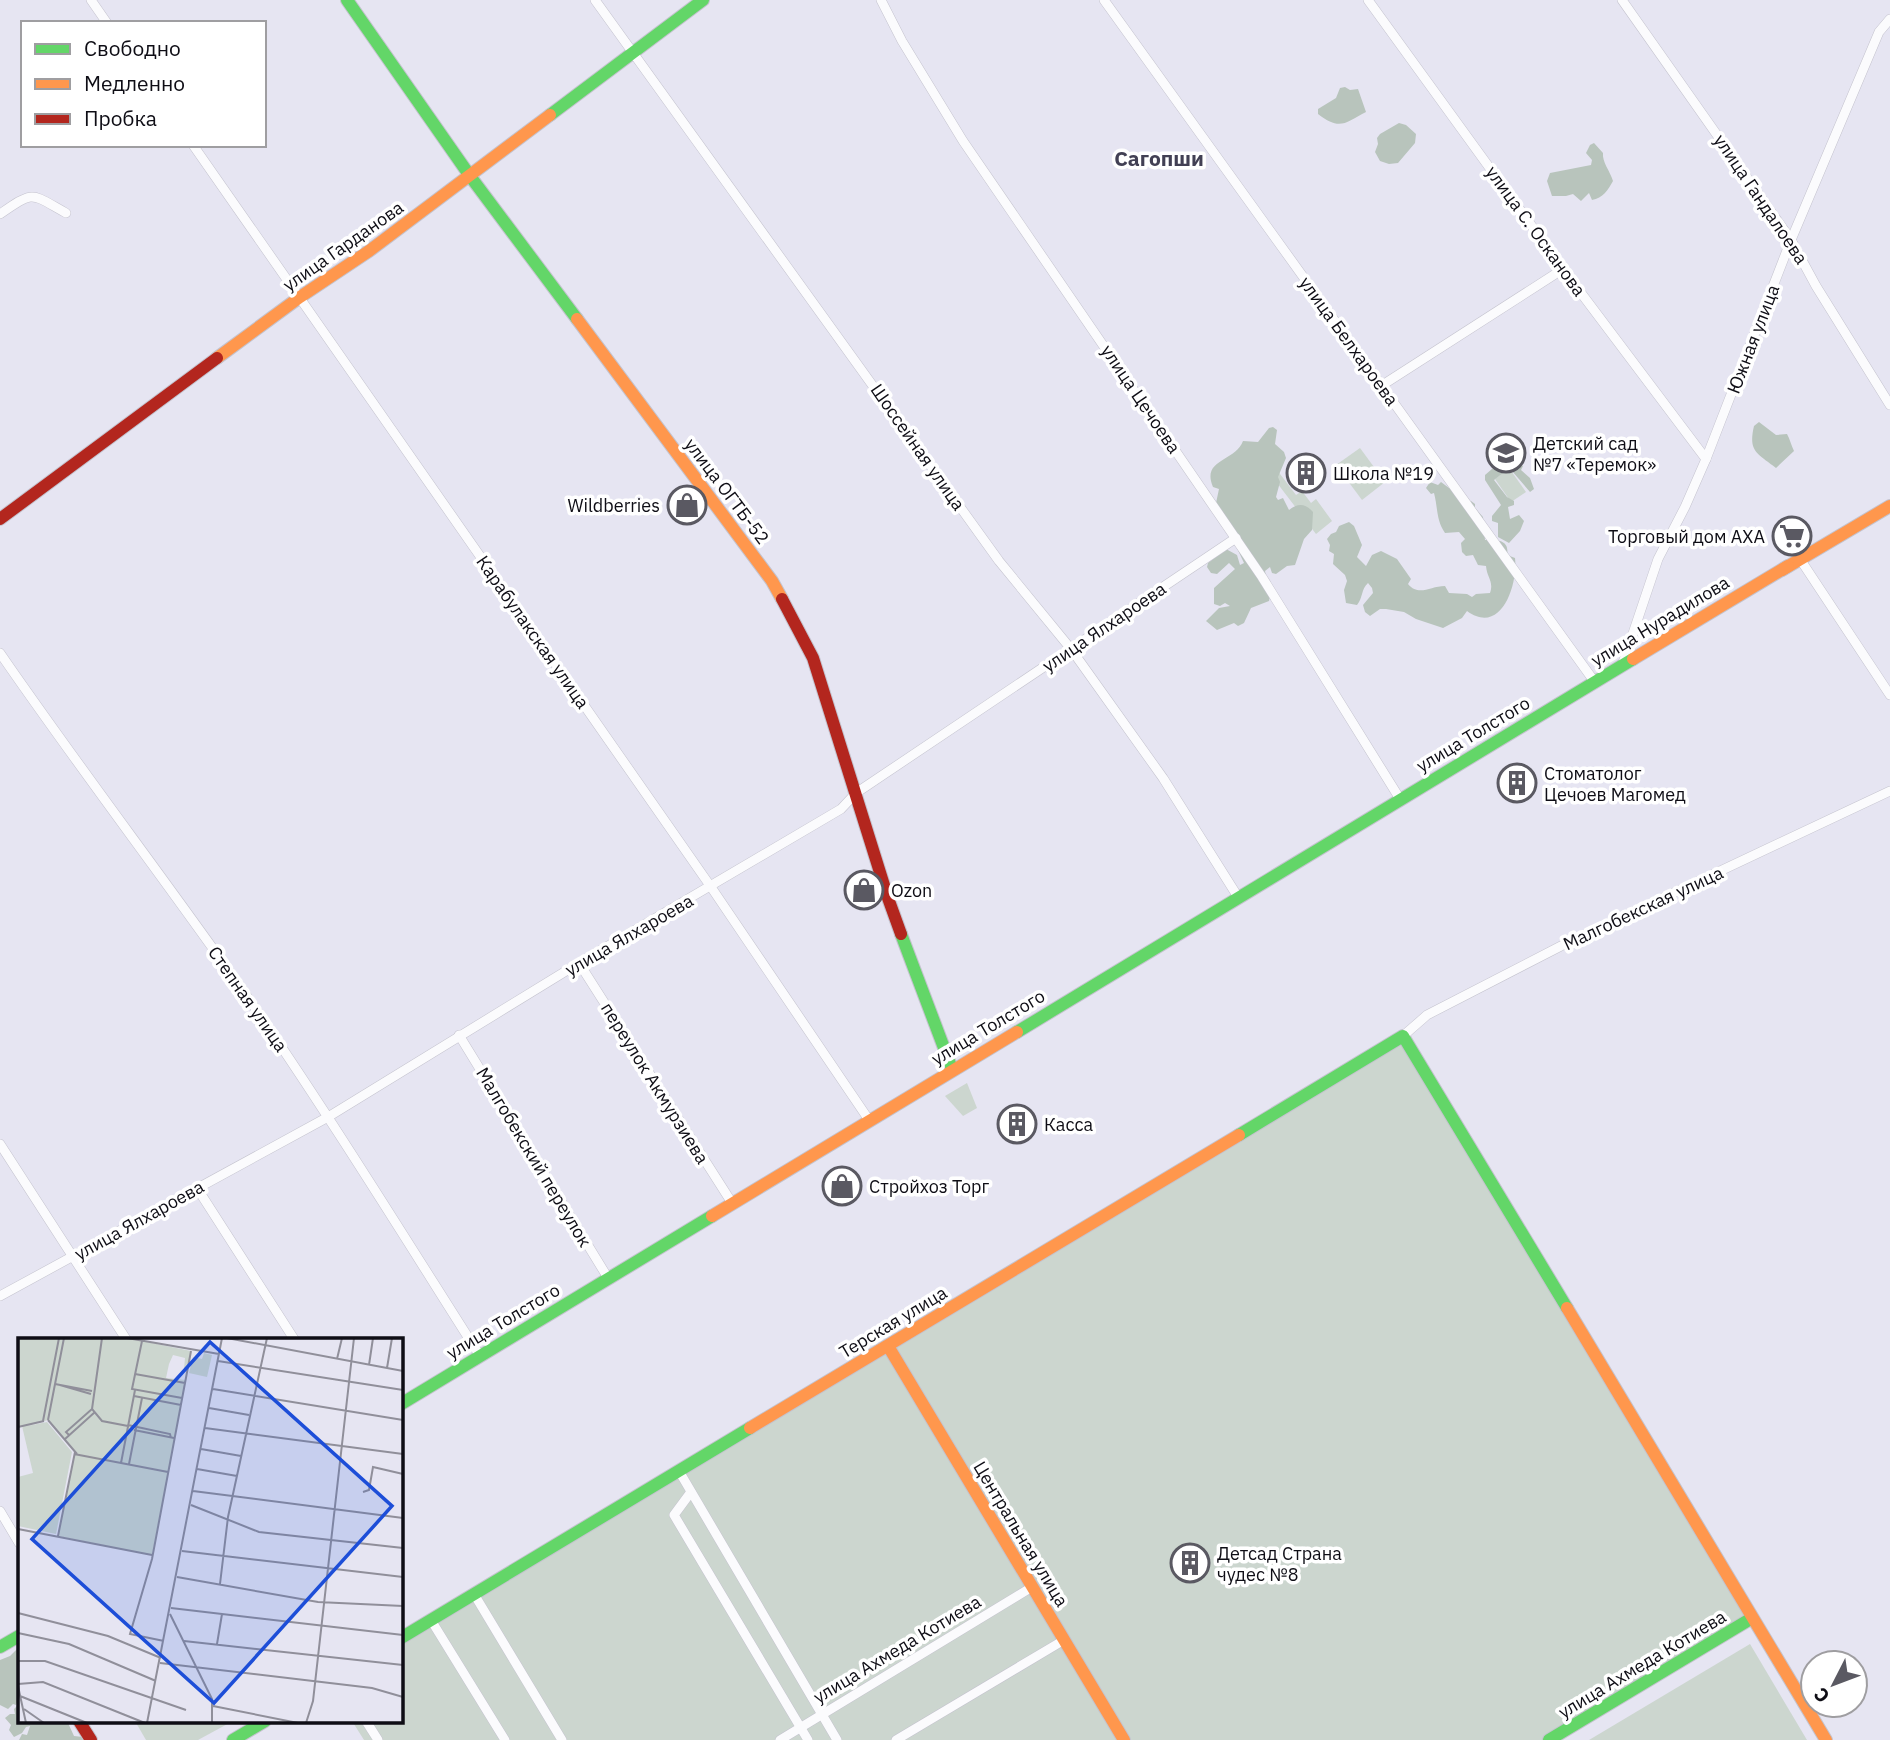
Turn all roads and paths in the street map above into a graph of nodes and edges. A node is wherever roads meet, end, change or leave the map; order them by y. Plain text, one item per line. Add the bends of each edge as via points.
1 (91, 0) edge
2 (347, 0) edge
3 (594, 0) edge
4 (703, 0) edge
5 (881, 0) edge
6 (1104, 0) edge
7 (1368, 0) edge
8 (1622, 0) edge
9 (1890, 19) edge
10 (106, 21) edge
11 (631, 54) junction
12 (194, 147) edge
13 (470, 176) junction
14 (66, 213) dead end
15 (0, 214) edge
16 (1791, 240) junction
17 (1563, 268) junction
18 (300, 297) junction
19 (1381, 386) junction
20 (1890, 405) edge
21 (1706, 459) junction
22 (1890, 506) edge
23 (0, 519) edge
24 (1236, 538) junction
25 (1800, 559) junction
26 (1788, 566) junction
27 (1071, 649) junction
28 (0, 653) edge
29 (1623, 663) junction
30 (1594, 681) junction
31 (1890, 695) edge
32 (1890, 791) edge
33 (856, 793) junction
34 (1399, 799) junction
35 (711, 887) junction
36 (1238, 897) junction
37 (579, 963) junction
38 (460, 1035) junction
39 (1403, 1036) junction
40 (952, 1069) junction
41 (328, 1117) junction
42 (869, 1120) junction
43 (0, 1144) edge
44 (197, 1188) junction
45 (732, 1203) junction
46 (72, 1257) junction
47 (608, 1278) junction
48 (0, 1296) edge
49 (125, 1338) edge
50 (293, 1338) edge
51 (888, 1346) junction
52 (480, 1356) junction
53 (402, 1403) edge
54 (679, 1471) junction
55 (691, 1492) junction
56 (0, 1511) edge
57 (18, 1541) edge
58 (1032, 1587) junction
59 (474, 1594) junction
60 (1752, 1618) junction
61 (431, 1620) junction
62 (18, 1637) edge
63 (402, 1637) edge
64 (1064, 1640) junction
65 (0, 1647) edge
66 (822, 1715) junction
67 (80, 1722) edge
68 (263, 1722) edge
69 (367, 1722) edge
70 (801, 1727) junction
71 (91, 1740) edge
72 (233, 1740) edge
73 (378, 1740) edge
74 (505, 1740) edge
75 (562, 1740) edge
76 (780, 1740) edge
77 (808, 1740) edge
78 (836, 1740) edge
79 (896, 1740) edge
80 (1124, 1740) edge
81 (1549, 1740) edge
82 (1826, 1740) edge

1 - 10 street
2 - 13 street, улица ОГТБ-52
3 - 11 street, Шоссейная улица
4 - 11 street, улица Гарданова
5 - 24 street, улица Цечоева via 964,141
6 - 19 street, улица Белхароева
7 - 17 street, улица С. Осканова
8 - 16 street, улица Гандалоева
9 - 16 street, Южная улица via 1879,32
11 - 13 street, улица Гарданова
11 - 27 street, Шоссейная улица via 999,561
12 - 18 street, Карабулакская улица
13 - 18 street, улица Гарданова
13 - 33 street, улица ОГТБ-52 via 772,581 813,658
14 - 15 street via 35,195
16 - 20 street, улица Гандалоева
16 - 21 street, Южная улица
17 - 19 street
17 - 21 street, улица С. Осканова
18 - 23 street, улица Гарданова
18 - 35 street, Карабулакская улица
19 - 30 street, улица Белхароева
21 - 29 street, Южная улица via 1658,559
22 - 25 street, улица Нурадилова
24 - 27 street, улица Ялхароева
24 - 34 street, улица Цечоева
25 - 26 street, улица Нурадилова
25 - 31 street
26 - 29 street, улица Нурадилова
26 - 30 street, улица Нурадилова
27 - 33 street, улица Ялхароева
27 - 36 street, Шоссейная улица via 1163,778
28 - 41 street, Степная улица via 172,890
29 - 30 street, улица Нурадилова
30 - 34 street, улица Толстого
32 - 39 street, Малгобекская улица via 1561,946 1427,1015
33 - 35 street, улица Ялхароева via 841,809
33 - 40 street, улица ОГТБ-52 via 888,898
34 - 36 street, улица Толстого
35 - 37 street, улица Ялхароева
35 - 42 street, Карабулакская улица
36 - 40 street, улица Толстого
37 - 38 street, улица Ялхароева
37 - 45 street, переулок Акмурзиева
38 - 41 street, улица Ялхароева
38 - 47 street, Малгобекский переулок
39 - 51 street, Терская улица
39 - 60 street
40 - 42 street, улица Толстого
41 - 44 street, улица Ялхароева
41 - 52 street, Степная улица
42 - 45 street, улица Толстого
43 - 46 street
44 - 46 street, улица Ялхароева
44 - 50 street
45 - 47 street, улица Толстого
46 - 48 street, улица Ялхароева
46 - 49 street
47 - 52 street, улица Толстого
51 - 54 street, Терская улица
51 - 58 street, Центральная улица
52 - 53 street, улица Толстого
54 - 55 street
54 - 59 street, Терская улица
55 - 66 street
55 - 70 street via 674,1515
56 - 57 street
58 - 64 street, Центральная улица
58 - 66 street, улица Ахмеда Котиева
59 - 61 street, Терская улица
59 - 75 street
60 - 81 street, улица Ахмеда Котиева
60 - 82 street
61 - 63 street, Терская улица
61 - 74 street
62 - 65 street
64 - 79 street
64 - 80 street, Центральная улица
66 - 70 street, улица Ахмеда Котиева
66 - 78 street
67 - 71 street
68 - 72 street
69 - 73 street
70 - 76 street, улица Ахмеда Котиева
70 - 77 street

